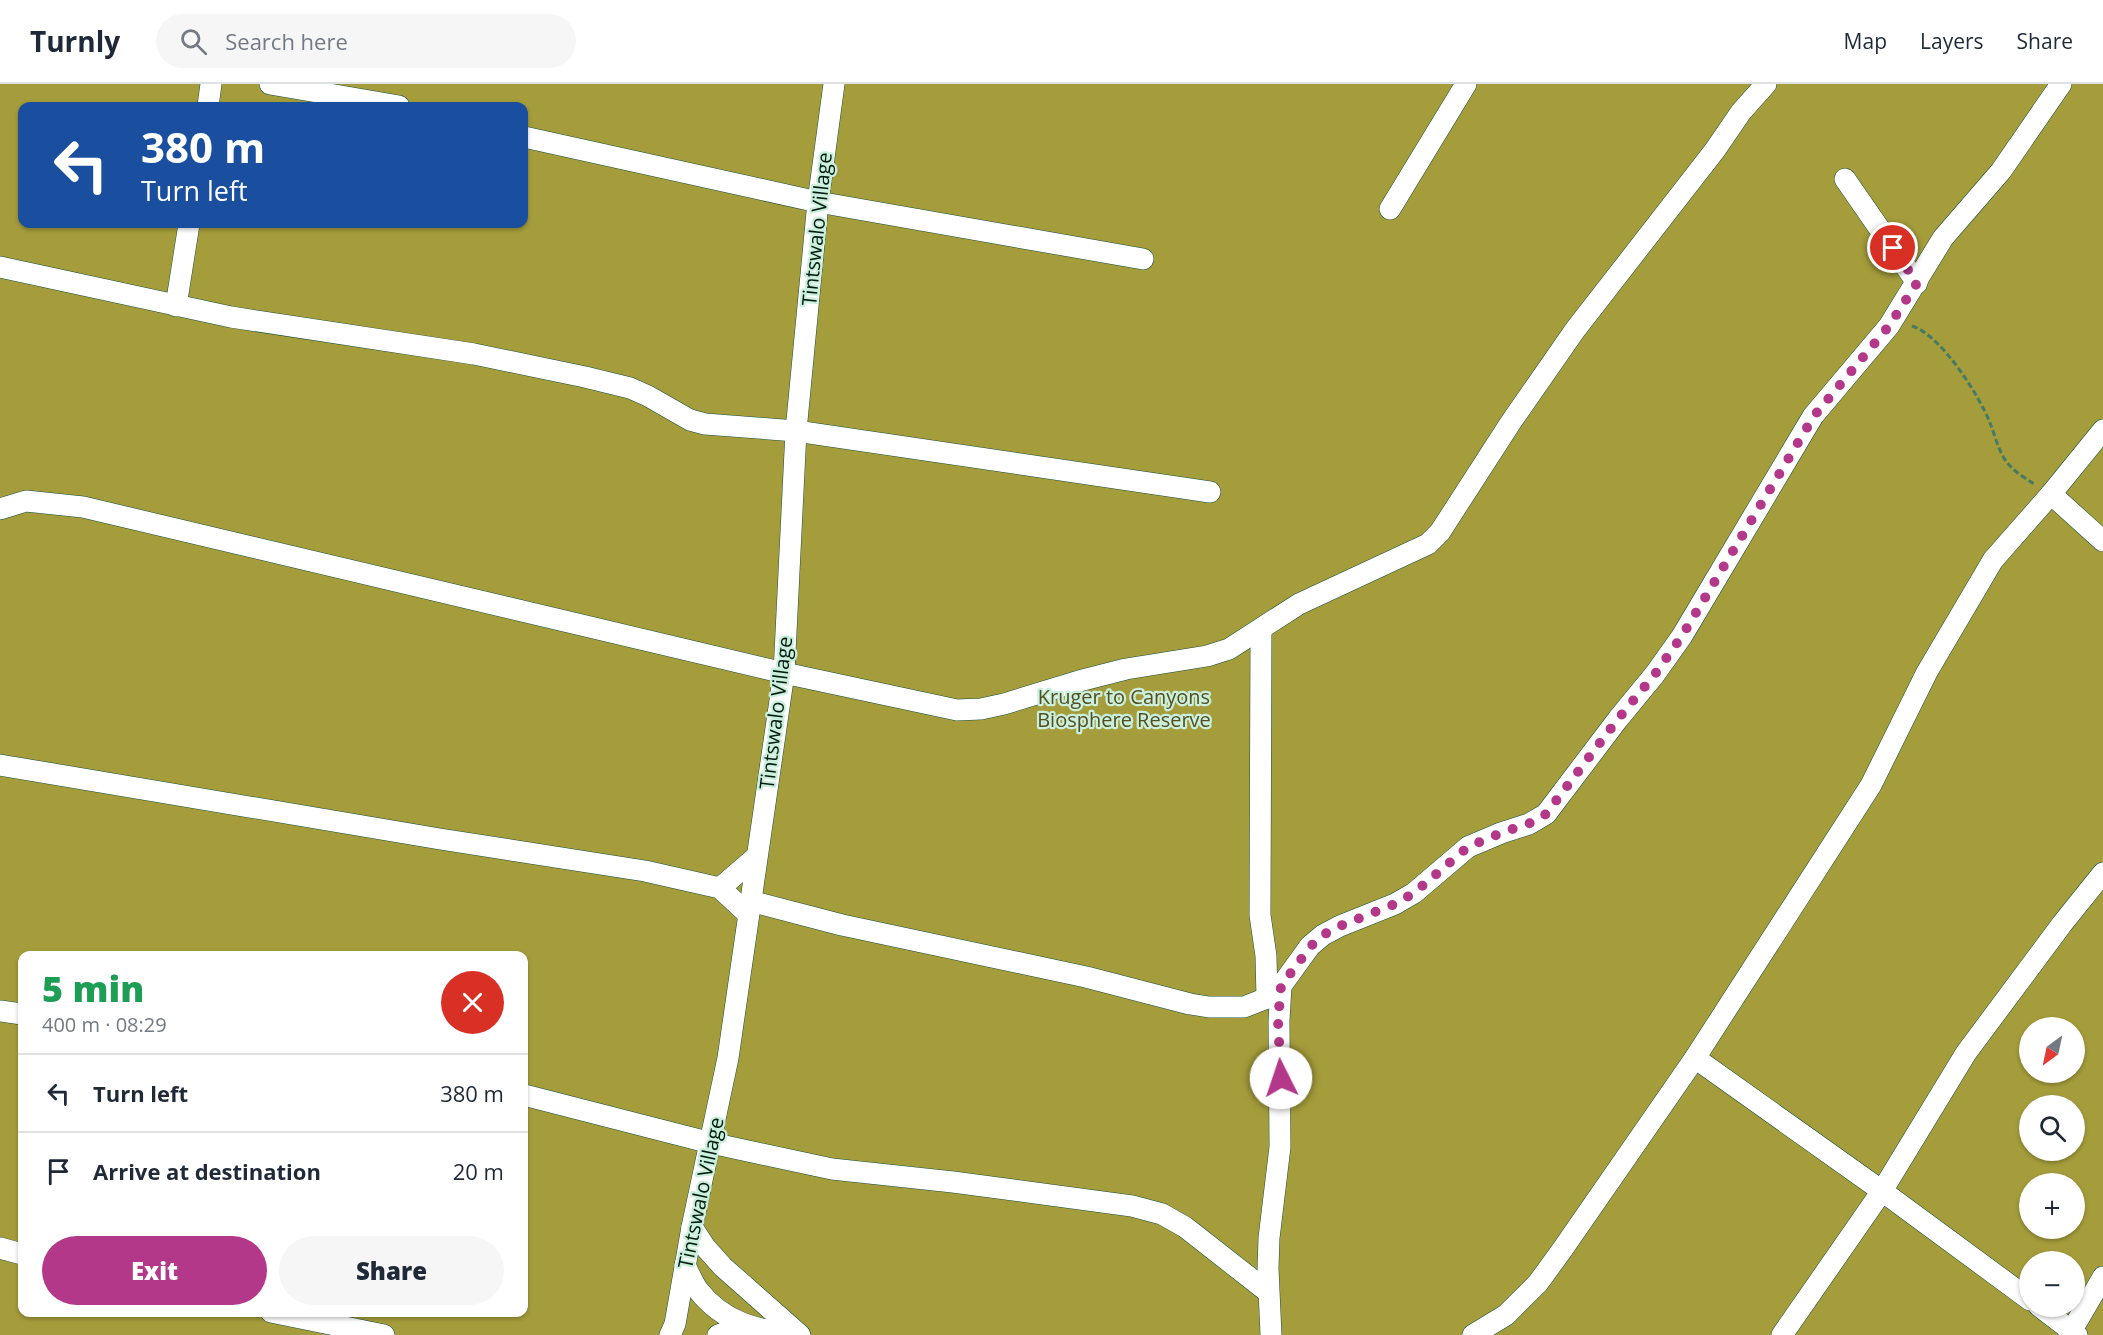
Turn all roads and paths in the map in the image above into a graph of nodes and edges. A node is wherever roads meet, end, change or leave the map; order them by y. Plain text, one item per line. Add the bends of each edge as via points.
1 (211, 84) edge
2 (270, 84) edge
3 (834, 84) edge
4 (1466, 84) edge
5 (1766, 84) edge
6 (2061, 84) edge
7 (209, 102) edge
8 (376, 102) edge
9 (528, 138) edge
10 (1845, 179) dead end
11 (818, 202) junction
12 (1390, 209) dead end
13 (188, 228) edge
14 (1143, 259) dead end
15 (0, 267) edge
16 (1917, 283) junction
17 (176, 306) junction
18 (1889, 326) junction
19 (2103, 430) edge
20 (796, 431) junction
21 (1210, 492) dead end
22 (2051, 494) junction
23 (0, 509) edge
24 (2103, 541) edge
25 (1261, 630) junction
26 (784, 674) junction
27 (0, 765) edge
28 (756, 857) junction
29 (2103, 873) edge
30 (720, 888) junction
31 (749, 908) junction
32 (1274, 992) junction
33 (0, 1011) edge
34 (18, 1013) edge
35 (1695, 1058) junction
36 (528, 1096) edge
37 (711, 1143) junction
38 (1882, 1191) junction
39 (692, 1227) junction
40 (0, 1248) edge
41 (18, 1253) edge
42 (685, 1265) junction
43 (2103, 1277) edge
44 (1268, 1292) junction
45 (2019, 1292) edge
46 (296, 1317) edge
47 (2051, 1317) edge
48 (745, 1325) junction
49 (798, 1334) edge
50 (2072, 1334) edge
51 (384, 1335) edge
52 (670, 1335) edge
53 (718, 1335) edge
54 (1271, 1335) edge
55 (1473, 1335) edge
56 (1782, 1335) edge

1 - 7 street
2 - 8 street
3 - 11 street, Tintswalo Village
4 - 12 street
5 - 25 street via 1575,330 1440,532 1428,544 1299,604
6 - 16 street via 2001,171 1943,238
9 - 11 street
10 - 16 street
11 - 14 street
11 - 20 street, Tintswalo Village
13 - 17 street
15 - 17 street
16 - 18 street
17 - 20 street via 474,354 630,388 698,423
18 - 22 path via 1916,327 1940,346 1972,390 2006,461
18 - 32 street via 1814,416 1682,636 1546,814 1474,844 1414,893 1323,935
19 - 22 street
20 - 21 street
20 - 26 street, Tintswalo Village
22 - 24 street
22 - 35 street via 1993,560 1927,672 1871,785
23 - 26 street via 26,501 83,507
25 - 26 street via 1229,649 1207,656 1126,669 981,709 957,710
25 - 32 street via 1260,915
26 - 28 street, Tintswalo Village
27 - 30 street via 645,871
28 - 30 street
28 - 31 street, Tintswalo Village
29 - 38 street via 1966,1053
30 - 31 street
31 - 32 street via 1086,977 1190,1004 1244,1007
31 - 37 street, Tintswalo Village via 728,1058
32 - 44 street via 1281,1078 1280,1147 1269,1238
33 - 34 street
35 - 38 street
35 - 55 street via 1538,1283 1506,1315
36 - 37 street
37 - 39 street, Tintswalo Village
37 - 44 street via 832,1169 1155,1211 1185,1227
38 - 45 street
38 - 56 street
39 - 42 street, Tintswalo Village
39 - 49 street via 723,1267
40 - 41 street
42 - 48 street via 697,1289 713,1306
42 - 52 street, Tintswalo Village
43 - 50 street
44 - 54 street
46 - 51 street
47 - 50 street
48 - 49 street
48 - 53 street

